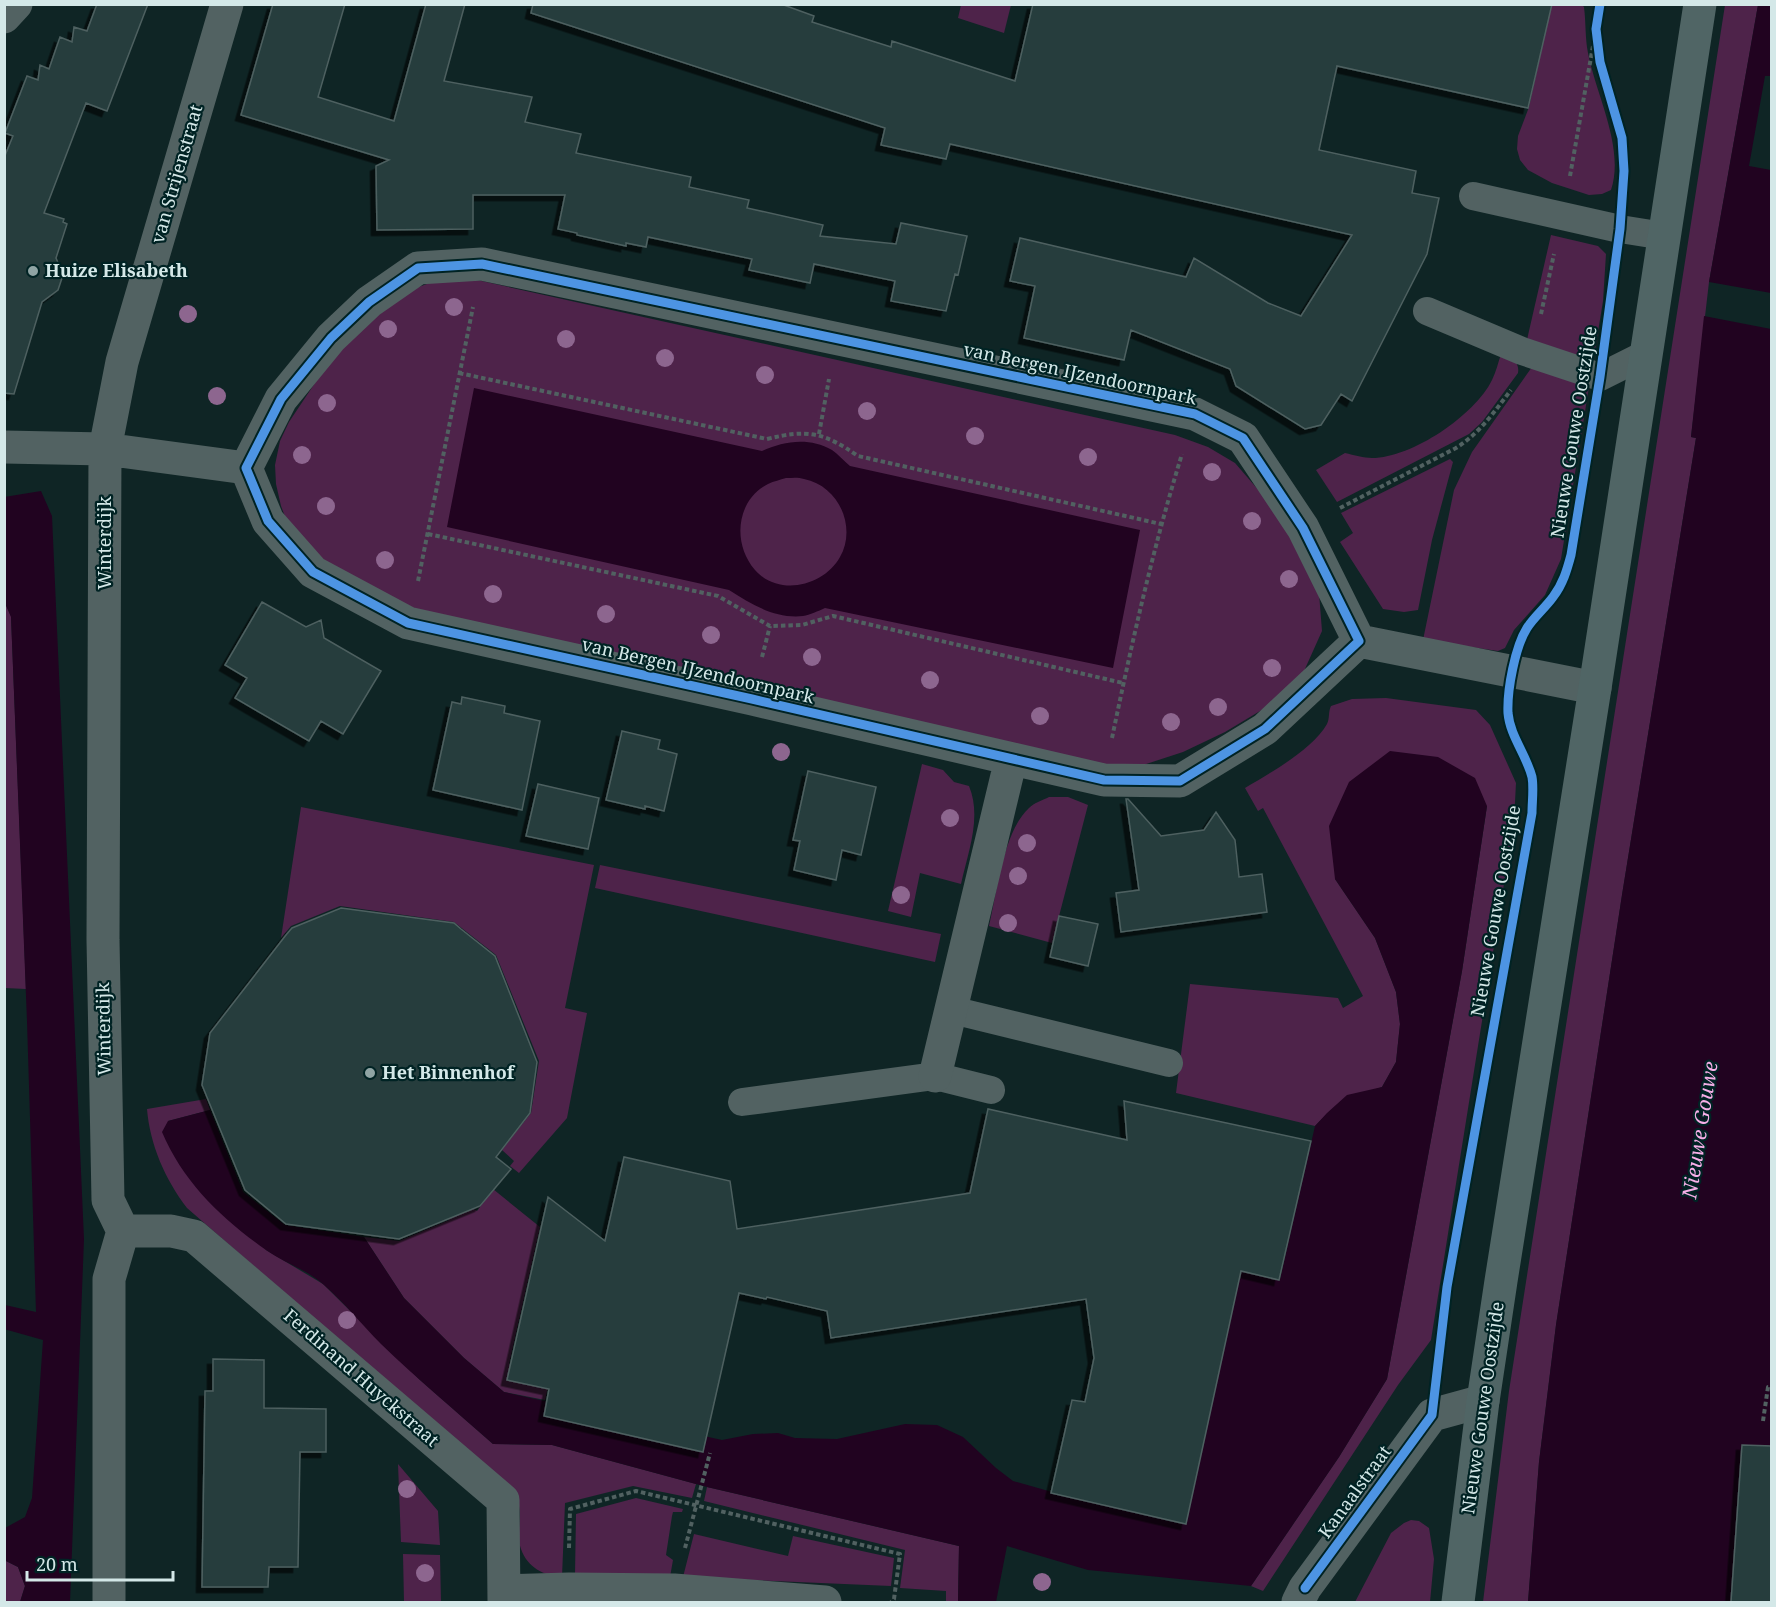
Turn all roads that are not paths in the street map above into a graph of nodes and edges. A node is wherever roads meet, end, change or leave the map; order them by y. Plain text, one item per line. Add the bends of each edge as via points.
1 (16, 4) edge
2 (227, 4) edge
3 (1695, 6) edge
4 (4, 17) edge
5 (1473, 196) dead end
6 (1664, 236) junction
7 (1427, 311) dead end
8 (1646, 354) junction
9 (4, 447) edge
10 (105, 450) junction
11 (246, 468) junction
12 (1359, 641) junction
13 (1595, 688) junction
14 (1011, 759) junction
15 (952, 1010) junction
16 (1169, 1063) dead end
17 (935, 1076) junction
18 (991, 1090) dead end
19 (742, 1102) dead end
20 (123, 1231) junction
21 (1483, 1401) junction
22 (504, 1597) edge
23 (109, 1602) edge
24 (825, 1602) edge
25 (1298, 1602) edge
26 (1458, 1602) edge

1 - 4 street
2 - 10 street, van Strijenstraat via 122,362
3 - 6 main road, Nieuwe Gouwe Oostzijde
5 - 6 lane
6 - 8 main road, Nieuwe Gouwe Oostzijde
7 - 8 lane via 1522,351 1600,376
8 - 13 main road, Nieuwe Gouwe Oostzijde
9 - 10 street
10 - 11 street
10 - 20 street, Winterdijk via 103,940 108,1200
11 - 12 street, van Bergen IJzendoornpark via 281,399 332,338 369,302 418,268 482,264 1195,414 1243,438 1302,528
11 - 14 street, van Bergen IJzendoornpark via 268,521 313,572 408,623
12 - 13 street
12 - 14 street, van Bergen IJzendoornpark via 1265,729 1180,781 1104,780
13 - 21 main road, Nieuwe Gouwe Oostzijde
14 - 15 street
15 - 16 lane
15 - 17 street
17 - 18 lane
17 - 19 lane
20 - 22 street, Ferdinand Huyckstraat via 171,1231 194,1236 503,1500
20 - 23 street via 109,1279
21 - 25 street, Kanaalstraat via 1432,1415
21 - 26 main road, Nieuwe Gouwe Oostzijde
22 - 24 street via 569,1589 674,1590

